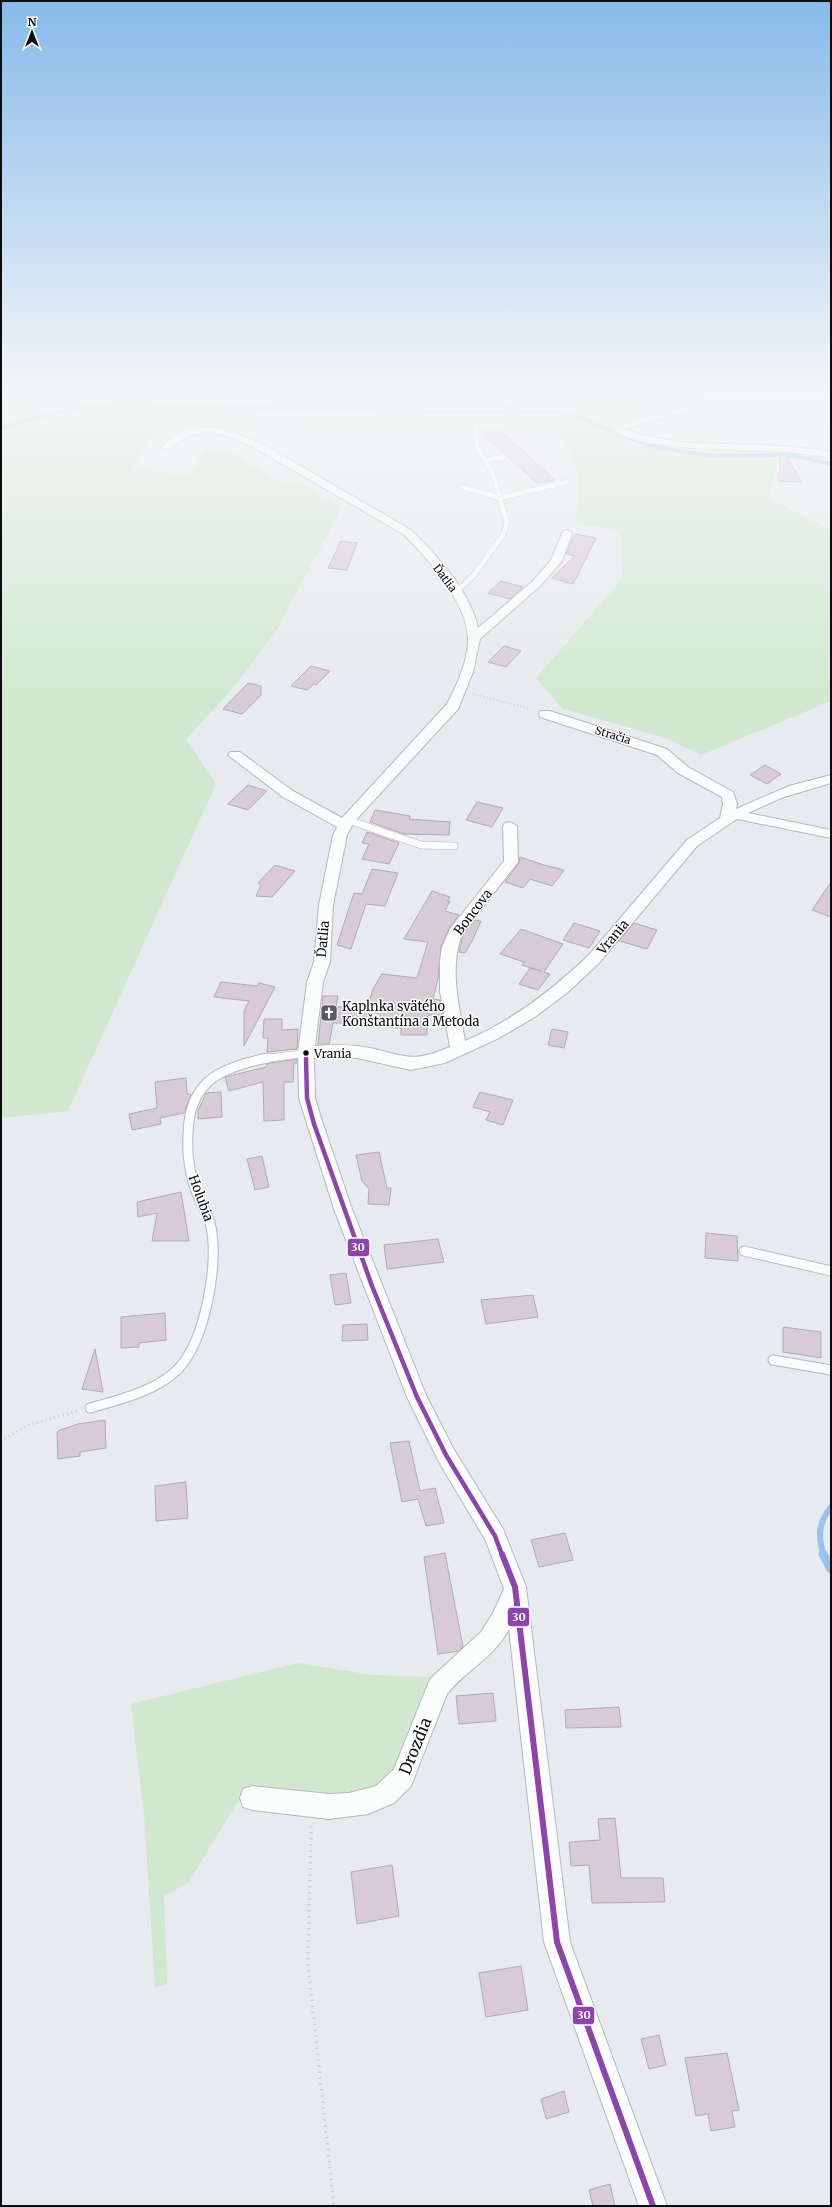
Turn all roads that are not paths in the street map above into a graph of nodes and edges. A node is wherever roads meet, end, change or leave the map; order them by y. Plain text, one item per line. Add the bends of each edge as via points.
1 (348, 498) edge
2 (500, 498) edge
3 (567, 533) dead end
4 (456, 592) junction
5 (474, 637) junction
6 (546, 714) road end
7 (235, 755) dead end
8 (831, 779) edge
9 (731, 818) junction
10 (346, 822) junction
11 (510, 826) dead end
12 (831, 834) edge
13 (454, 846) dead end
14 (459, 1051) junction
15 (306, 1053) junction
16 (744, 1251) dead end
17 (831, 1271) edge
18 (774, 1360) dead end
19 (831, 1370) edge
20 (90, 1408) road end
21 (515, 1587) junction
22 (252, 1798) dead end
23 (653, 2206) edge

1 - 4 street, Ďatlia via 407,532 419,543
2 - 4 lane via 507,523 503,535 474,575
3 - 5 street via 556,561
4 - 5 street, Ďatlia via 472,621
5 - 10 street, Ďatlia via 461,691 453,706
6 - 9 street, Stračia via 662,752 683,770 728,795
7 - 10 street via 288,794
8 - 9 street, Vrania via 778,794
9 - 12 street
9 - 14 street, Vrania via 692,843 593,960 555,995 536,1010
10 - 13 lane via 421,845
10 - 15 street, Ďatlia via 340,835 326,905 322,962 315,982
11 - 14 street, Boncova via 511,862 455,933 449,946 447,972
14 - 15 street, Vrania via 412,1064 346,1050
15 - 20 lane, Holubia via 278,1055 229,1070 218,1075 196,1093 192,1102 188,1137 191,1171 194,1187 208,1214 212,1231 212,1263 206,1304 192,1348 184,1362 171,1374 120,1400
15 - 21 street via 307,1098 314,1124 372,1286 417,1397 446,1454 495,1536
16 - 17 lane
18 - 19 lane
21 - 22 street, Drozdia via 495,1632 484,1646 450,1673 438,1687 400,1783 384,1795 339,1806 312,1806
21 - 23 street via 557,1942

